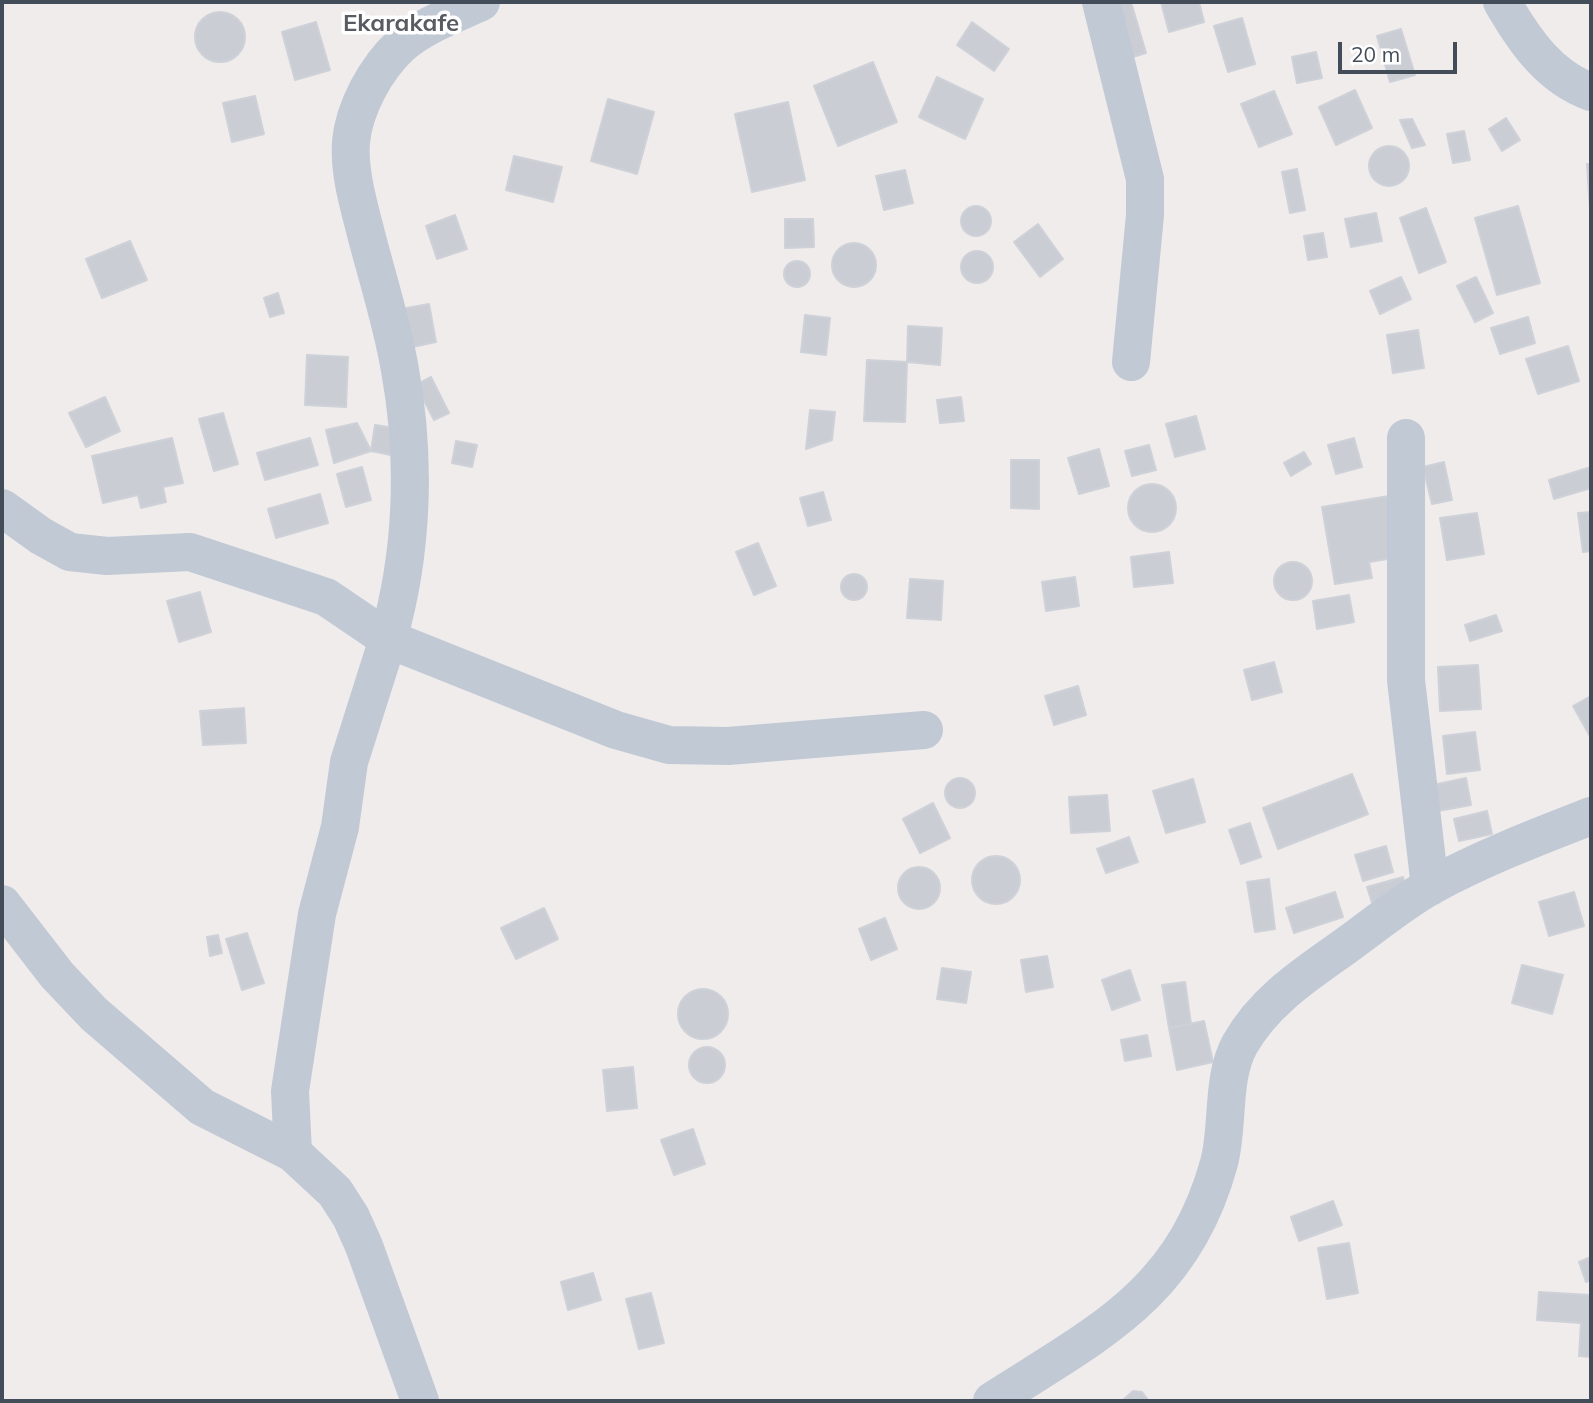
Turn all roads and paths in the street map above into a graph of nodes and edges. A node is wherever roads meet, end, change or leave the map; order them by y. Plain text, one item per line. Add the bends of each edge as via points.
1 (481, 2) edge
2 (1101, 2) edge
3 (1502, 2) edge
4 (1591, 92) edge
5 (1131, 362) dead end
6 (1406, 438) dead end
7 (2, 508) edge
8 (388, 639) junction
9 (924, 730) dead end
10 (1591, 816) edge
11 (1430, 887) junction
12 (2, 904) edge
13 (293, 1153) junction
14 (420, 1401) edge
15 (992, 1401) edge

1 - 8 street via 403,43 364,96 353,127 355,190 401,371 408,455 409,536
2 - 5 street via 1145,179
3 - 4 street via 1539,58 1576,87
6 - 11 street via 1406,680
7 - 8 street via 70,552 107,556 190,552 326,597
8 - 9 street via 616,730 669,745 727,746
8 - 13 street via 349,762 340,827 317,914 290,1091
10 - 11 street
11 - 15 street via 1301,977 1265,1008 1239,1046 1210,1196 1184,1249 1165,1274 1127,1312
12 - 13 street via 57,975 123,1040 202,1107
13 - 14 street via 335,1192 351,1217

